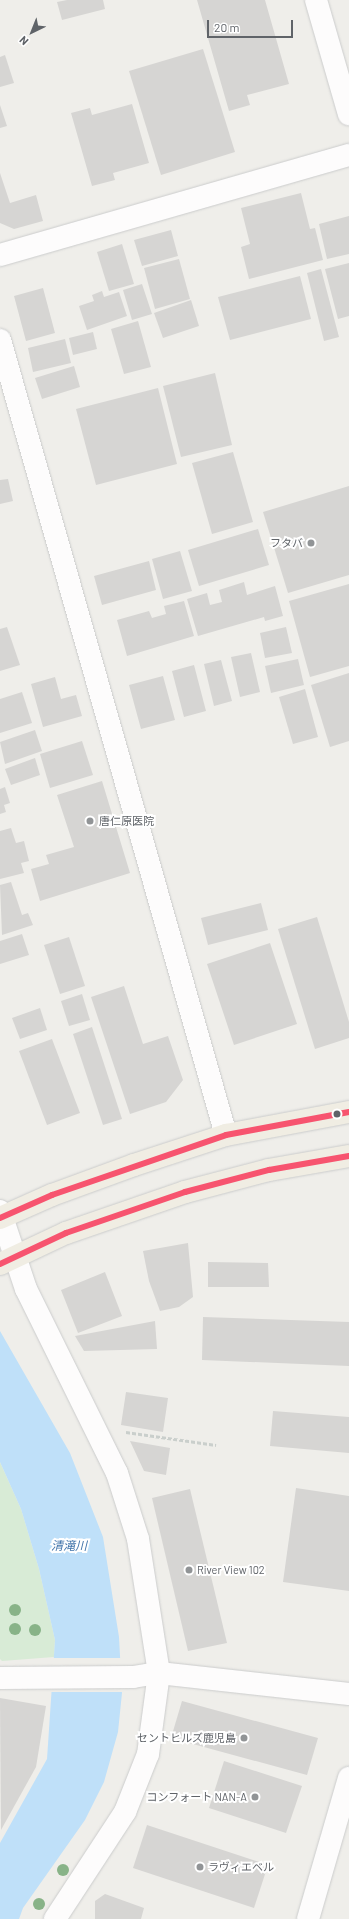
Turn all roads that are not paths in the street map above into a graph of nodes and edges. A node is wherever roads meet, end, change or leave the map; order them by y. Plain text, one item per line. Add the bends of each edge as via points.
1 (316, 0) edge
2 (349, 114) edge
3 (349, 155) edge
4 (0, 255) edge
5 (0, 340) edge
6 (349, 1112) edge
7 (226, 1135) junction
8 (349, 1156) edge
9 (1, 1215) edge
10 (8, 1260) edge
11 (159, 1673) junction
12 (0, 1678) edge
13 (349, 1694) edge
14 (349, 1778) edge
15 (55, 1919) edge
16 (308, 1919) edge

1 - 2 street
3 - 4 street
5 - 7 street
6 - 7 highway
7 - 9 highway via 126,1167
8 - 10 highway via 269,1170 185,1192 73,1230
9 - 10 street
10 - 11 street via 26,1289 98,1429 117,1473 138,1539
11 - 12 street via 130,1677
11 - 13 street
11 - 15 street via 148,1754 125,1812
14 - 16 street

